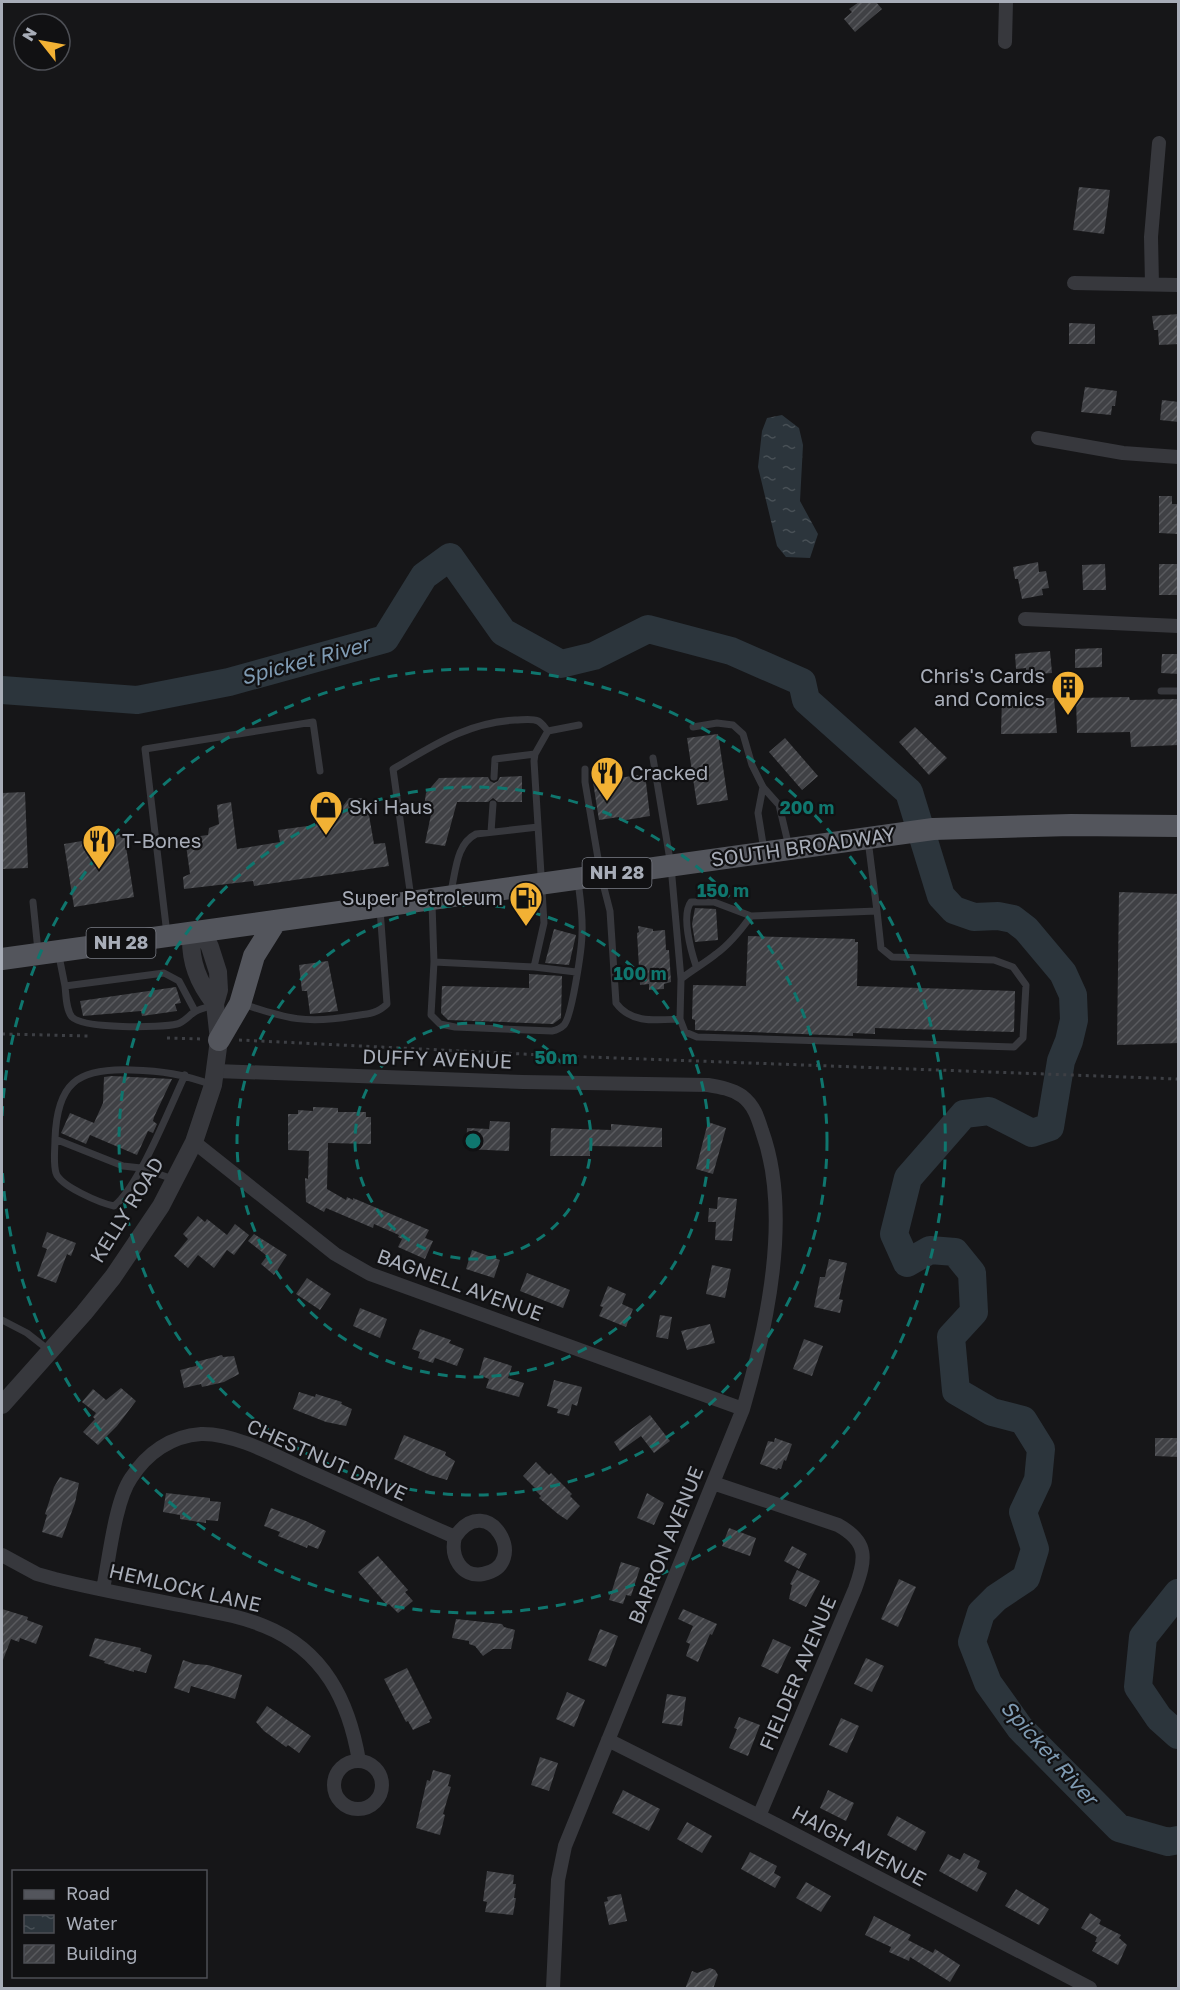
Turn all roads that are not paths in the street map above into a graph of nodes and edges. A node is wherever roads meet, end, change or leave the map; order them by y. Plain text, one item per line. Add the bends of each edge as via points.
1 (1006, 2) edge
2 (1005, 42) dead end
3 (1160, 143) dead end
4 (1074, 283) dead end
5 (1152, 285) junction
6 (1179, 285) edge
7 (1038, 438) dead end
8 (1179, 457) edge
9 (1025, 620) dead end
10 (1179, 626) edge
11 (1179, 691) edge
12 (1161, 692) dead end
13 (579, 725) dead end
14 (693, 727) dead end
15 (548, 731) junction
16 (535, 754) junction
17 (653, 758) dead end
18 (585, 769) dead end
19 (320, 771) dead end
20 (494, 777) dead end
21 (763, 787) junction
22 (493, 804) dead end
23 (1179, 826) edge
24 (538, 827) junction
25 (491, 832) junction
26 (868, 838) junction
27 (790, 849) junction
28 (765, 853) junction
29 (671, 866) junction
30 (601, 876) junction
31 (578, 879) junction
32 (543, 884) junction
33 (431, 899) junction
34 (33, 902) dead end
35 (380, 906) junction
36 (877, 911) junction
37 (751, 916) junction
38 (276, 921) junction
39 (197, 933) junction
40 (167, 937) junction
41 (48, 953) junction
42 (2, 959) edge
43 (434, 962) junction
44 (696, 966) junction
45 (534, 967) junction
46 (576, 972) junction
47 (681, 979) junction
48 (65, 986) junction
49 (215, 1004) junction
50 (240, 1004) junction
51 (195, 1011) junction
52 (680, 1019) junction
53 (219, 1040) junction
54 (185, 1075) junction
55 (215, 1078) junction
56 (755, 1111) joint
57 (55, 1139) junction
58 (194, 1142) junction
59 (141, 1168) junction
60 (175, 1180) junction
61 (2, 1320) edge
62 (50, 1351) junction
63 (2, 1405) edge
64 (743, 1409) junction
65 (713, 1483) junction
66 (455, 1537) dead end
67 (2, 1555) edge
68 (103, 1589) junction
69 (608, 1740) junction
70 (359, 1761) dead end
71 (759, 1816) junction
72 (553, 1989) edge
73 (1090, 1989) edge

1 - 2 street
3 - 5 street via 1151,237
4 - 5 street
5 - 6 street
7 - 8 street via 1124,453
9 - 10 street
11 - 12 lane
13 - 15 lane
14 - 21 lane via 733,725 743,734
15 - 16 lane
15 - 33 lane via 538,721 529,719 495,721 450,736 393,769
16 - 20 lane via 495,759
16 - 24 lane
17 - 29 lane
18 - 30 lane
19 - 40 lane via 314,722 145,749
21 - 27 lane via 779,805
21 - 28 lane via 758,813
22 - 25 lane
23 - 26 main road, SOUTH BROADWAY / NH 28 via 933,829
24 - 25 lane
24 - 32 lane
25 - 33 lane via 476,834 464,843
26 - 27 main road, SOUTH BROADWAY / NH 28
26 - 36 lane
27 - 28 main road, SOUTH BROADWAY / NH 28
28 - 29 main road, SOUTH BROADWAY / NH 28
29 - 30 main road, SOUTH BROADWAY / NH 28
29 - 47 lane
30 - 31 main road, SOUTH BROADWAY / NH 28
30 - 52 lane via 610,911 615,1003 620,1010 639,1019
31 - 32 main road, SOUTH BROADWAY / NH 28
31 - 46 lane via 582,933
32 - 33 main road, SOUTH BROADWAY / NH 28
32 - 45 lane via 544,923
33 - 35 main road, SOUTH BROADWAY / NH 28
33 - 43 lane
34 - 41 lane
35 - 38 main road, SOUTH BROADWAY / NH 28
35 - 50 lane via 387,1004 379,1012 333,1020 298,1020
36 - 37 lane
36 - 52 lane via 881,948 892,957 994,960 1013,967 1026,985 1023,1038 1014,1047 697,1037 685,1032
37 - 44 lane via 716,955
37 - 44 lane via 714,902 691,902 687,911 689,941
38 - 39 main road, SOUTH BROADWAY / NH 28
38 - 50 main road via 254,956
39 - 40 main road, SOUTH BROADWAY / NH 28
39 - 49 street, KELLY ROAD via 210,947 218,972
40 - 41 main road, SOUTH BROADWAY / NH 28
41 - 42 main road, SOUTH BROADWAY / NH 28
41 - 48 lane
43 - 45 lane
43 - 46 lane via 431,1015 446,1026 558,1030 570,1014
44 - 47 lane
45 - 46 lane
47 - 52 lane
48 - 51 lane via 164,973 179,981
48 - 51 lane via 71,1017 93,1025 177,1024
49 - 51 lane
49 - 53 street, KELLY ROAD
50 - 53 main road
53 - 55 street, KELLY ROAD
54 - 55 lane
54 - 57 lane via 105,1069 90,1072 77,1079 58,1105
54 - 59 lane
55 - 56 street, DUFFY AVENUE via 708,1085 743,1097
55 - 58 street, KELLY ROAD
56 - 64 street, BARRON AVENUE via 770,1152 774,1185 773,1260 759,1357
57 - 59 lane via 123,1166
57 - 59 lane via 58,1179 108,1205 120,1202
58 - 60 street, KELLY ROAD
58 - 64 street, BAGNELL AVENUE via 335,1254 370,1274
59 - 60 lane
60 - 62 street, KELLY ROAD via 113,1277
61 - 62 lane
62 - 63 street, KELLY ROAD
64 - 65 street, BARRON AVENUE
65 - 69 street, BARRON AVENUE
65 - 71 street, FIELDER AVENUE via 838,1525 854,1536 863,1555 855,1589
66 - 68 street, CHESTNUT DRIVE via 247,1444 203,1434 180,1437 160,1447 129,1480 121,1500
67 - 68 street, HEMLOCK LANE via 37,1574
68 - 70 street, HEMLOCK LANE via 238,1617 282,1635 316,1662 335,1686 349,1714
69 - 71 street, HAIGH AVENUE
69 - 72 street, BARRON AVENUE via 565,1846 558,1880
71 - 73 street, HAIGH AVENUE

